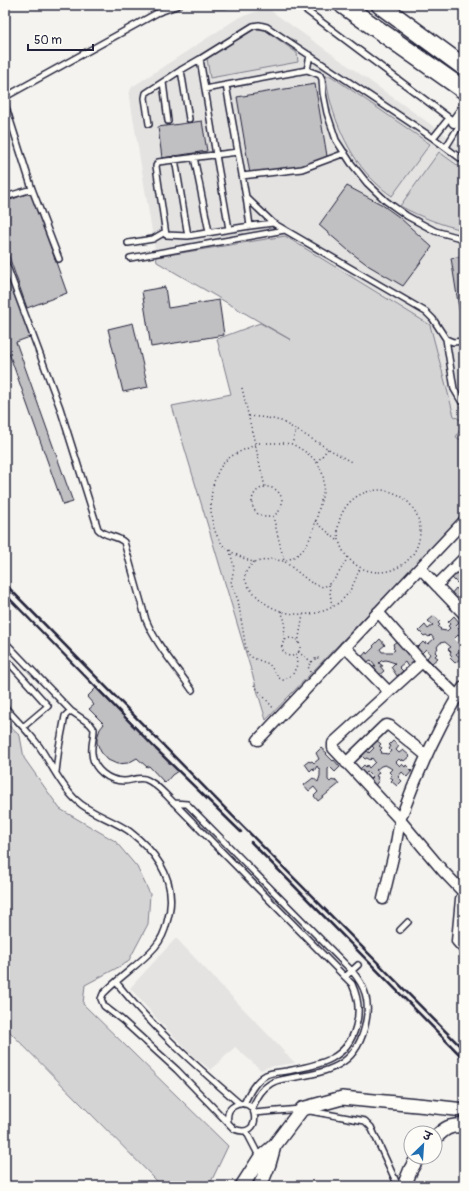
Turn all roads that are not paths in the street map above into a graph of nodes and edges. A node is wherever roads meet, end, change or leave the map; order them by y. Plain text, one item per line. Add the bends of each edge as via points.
1 (179, 5) edge
2 (215, 5) edge
3 (225, 5) edge
4 (300, 5) edge
5 (343, 5) edge
6 (380, 5) edge
7 (310, 55) junction
8 (200, 59) junction
9 (464, 67) edge
10 (181, 70) junction
11 (307, 70) junction
12 (163, 82) junction
13 (226, 85) junction
14 (205, 89) junction
15 (464, 90) edge
16 (5, 97) edge
17 (5, 104) edge
18 (464, 108) edge
19 (189, 119) dead end
20 (168, 121) dead end
21 (454, 122) junction
22 (149, 124) dead end
23 (464, 129) edge
24 (434, 138) junction
25 (446, 147) junction
26 (238, 152) junction
27 (345, 153) junction
28 (216, 155) junction
29 (194, 157) junction
30 (175, 159) junction
31 (464, 161) edge
32 (242, 176) junction
33 (32, 189) junction
34 (5, 197) edge
35 (246, 198) junction
36 (273, 223) junction
37 (250, 226) junction
38 (229, 229) junction
39 (285, 230) junction
40 (165, 232) junction
41 (209, 232) junction
42 (188, 236) junction
43 (464, 239) edge
44 (128, 243) dead end
45 (130, 258) dead end
46 (59, 259) dead end
47 (5, 261) edge
48 (446, 339) junction
49 (464, 340) edge
50 (464, 406) edge
51 (464, 521) edge
52 (464, 558) edge
53 (420, 568) junction
54 (438, 586) junction
55 (378, 612) junction
56 (464, 614) edge
57 (5, 642) edge
58 (345, 647) junction
59 (5, 658) edge
60 (422, 662) junction
61 (464, 686) edge
62 (192, 690) dead end
63 (390, 692) junction
64 (457, 696) junction
65 (5, 707) edge
66 (71, 711) junction
67 (23, 727) junction
68 (258, 740) dead end
69 (427, 756) junction
70 (346, 763) junction
71 (56, 772) junction
72 (174, 803) junction
73 (400, 820) junction
74 (464, 893) edge
75 (383, 899) dead end
76 (408, 922) dead end
77 (400, 930) dead end
78 (464, 949) edge
79 (358, 965) dead end
80 (352, 970) junction
81 (345, 977) junction
82 (116, 982) junction
83 (242, 1104) junction
84 (302, 1109) junction
85 (464, 1110) edge
86 (253, 1111) junction
87 (228, 1122) junction
88 (464, 1126) edge
89 (246, 1131) junction
90 (443, 1131) edge
91 (274, 1146) junction
92 (260, 1158) junction
93 (413, 1165) edge
94 (242, 1186) edge
95 (260, 1186) edge
96 (398, 1186) edge
97 (404, 1186) edge

1 - 16 lane via 157,13
2 - 3 lane
4 - 21 lane
5 - 15 highway
6 - 9 highway
7 - 8 lane via 267,27 259,25 253,26
7 - 11 lane
7 - 24 lane
8 - 10 lane
8 - 14 lane
10 - 12 lane
10 - 19 lane
11 - 13 lane
11 - 27 lane via 318,74 322,79 327,113 336,140
12 - 20 lane
12 - 22 lane via 145,96
13 - 14 lane
13 - 26 lane
14 - 28 lane
17 - 33 lane
18 - 21 street
21 - 23 lane
21 - 24 lane
21 - 25 lane
24 - 25 lane
25 - 31 lane
26 - 28 lane
26 - 32 lane
27 - 32 lane via 302,169
27 - 43 lane via 367,183 386,201 435,231
28 - 29 lane
28 - 38 lane
29 - 30 lane
29 - 41 lane
30 - 40 lane via 159,161 156,165
30 - 42 lane
32 - 35 lane
33 - 34 lane
33 - 46 lane
35 - 36 lane
35 - 37 lane
36 - 37 lane
36 - 39 lane
37 - 38 lane
38 - 41 lane
39 - 45 lane
39 - 48 lane via 426,312
40 - 42 lane via 169,236
40 - 44 lane via 153,239
41 - 42 lane
47 - 62 lane via 60,408 98,529 124,542 146,620 157,642
48 - 49 lane via 453,342
48 - 50 lane via 454,389
51 - 53 street
52 - 54 street via 439,581
53 - 54 street
53 - 55 street
54 - 56 street
55 - 58 street
55 - 60 street
57 - 66 lane
58 - 63 street
58 - 68 street
59 - 67 lane via 48,706
60 - 63 street
60 - 64 street
61 - 64 street
63 - 70 street via 334,743 333,748
64 - 69 street
65 - 67 lane
66 - 71 lane via 65,716
66 - 72 lane via 94,729 92,754 102,773 113,780 146,779
67 - 71 lane
69 - 70 street via 387,725
69 - 73 street via 414,781
70 - 73 street
71 - 82 lane via 74,798 88,810 118,824 140,840 166,874 171,910 164,933 155,947
72 - 80 lane via 187,804
72 - 81 lane
73 - 74 street
73 - 75 street
74 - 78 street via 461,899 457,941
76 - 77 lane
79 - 80 lane
80 - 81 lane
80 - 86 lane via 364,988 367,1003 365,1025 357,1046 346,1060 323,1073 270,1083 259,1095
81 - 83 lane via 355,991 358,1006 356,1024 345,1047 338,1055 324,1063 266,1075 250,1091
82 - 83 lane via 152,1023
82 - 87 lane via 103,994 101,999 104,1006 177,1070
83 - 86 lane
83 - 87 lane via 232,1107
84 - 85 street via 342,1098
84 - 86 lane
84 - 91 street
84 - 96 lane via 365,1121 371,1127
86 - 89 lane via 255,1122
87 - 89 lane via 234,1130
88 - 90 street via 455,1125
89 - 92 lane
91 - 92 street
91 - 95 street
92 - 94 street
93 - 97 street

